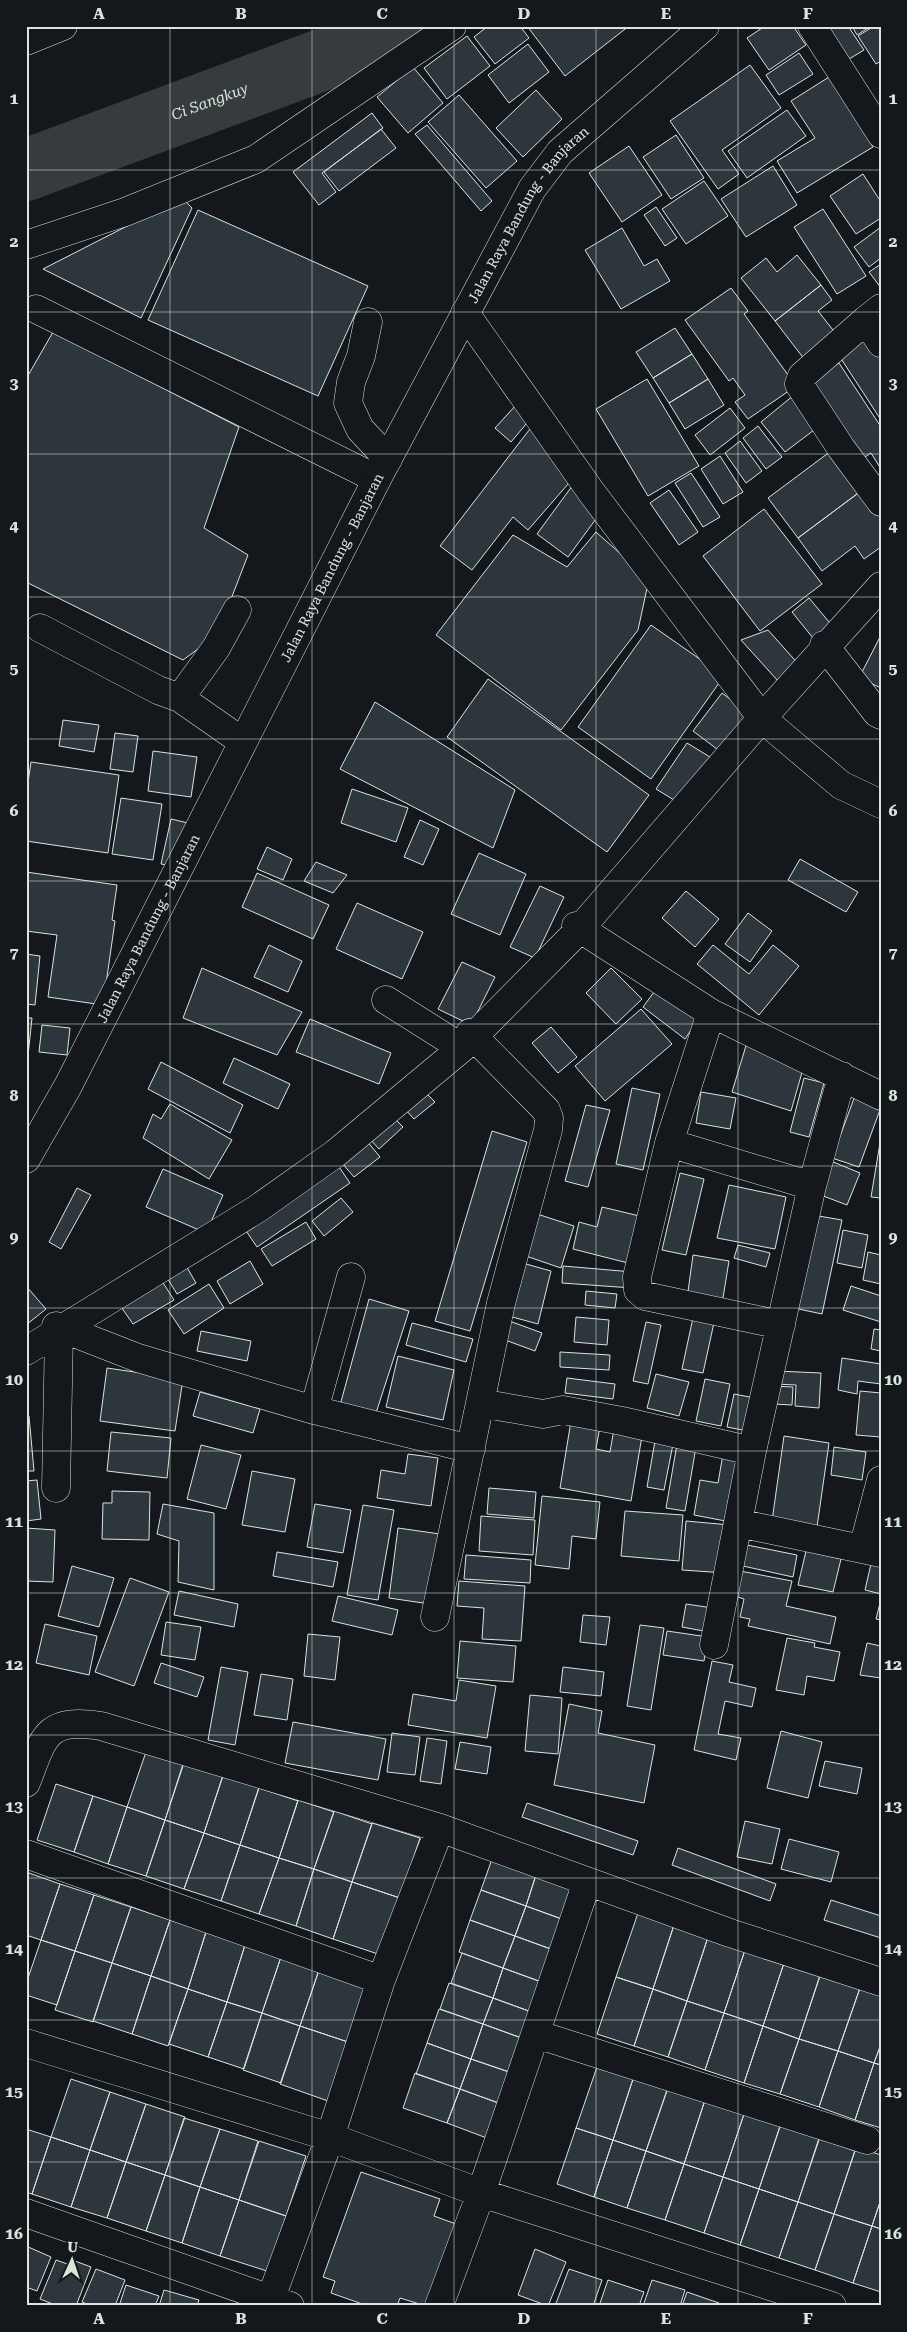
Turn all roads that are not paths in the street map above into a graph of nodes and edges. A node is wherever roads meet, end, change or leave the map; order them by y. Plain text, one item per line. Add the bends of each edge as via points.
1 (63, 26) edge
2 (452, 26) edge
3 (705, 26) edge
4 (812, 26) edge
5 (26, 41) edge
6 (881, 134) edge
7 (26, 245) edge
8 (36, 309) dead end
9 (465, 313) junction
10 (874, 314) edge
11 (368, 322) dead end
12 (881, 343) edge
13 (383, 469) junction
14 (881, 502) edge
15 (881, 586) edge
16 (237, 610) dead end
17 (40, 628) dead end
18 (829, 646) junction
19 (180, 698) junction
20 (881, 715) edge
21 (762, 718) junction
22 (244, 742) junction
23 (881, 804) edge
24 (579, 930) junction
25 (386, 1000) dead end
26 (711, 1013) junction
27 (469, 1042) junction
28 (842, 1076) junction
29 (881, 1096) edge
30 (669, 1143) junction
31 (26, 1159) edge
32 (812, 1186) junction
33 (351, 1277) dead end
34 (781, 1325) junction
35 (59, 1332) junction
36 (26, 1351) edge
37 (480, 1403) junction
38 (314, 1410) junction
39 (471, 1449) junction
40 (752, 1451) junction
41 (881, 1480) edge
42 (56, 1488) dead end
43 (738, 1523) junction
44 (872, 1550) edge
45 (435, 1617) dead end
46 (714, 1645) dead end
47 (26, 1783) edge
48 (440, 1828) junction
49 (26, 1854) edge
50 (586, 1882) junction
51 (380, 1980) junction
52 (881, 1982) edge
53 (536, 2034) junction
54 (26, 2043) edge
55 (330, 2137) junction
56 (867, 2140) dead end
57 (481, 2193) junction
58 (26, 2213) edge
59 (276, 2303) edge
60 (439, 2306) edge
61 (832, 2306) edge

1 - 5 street
2 - 7 street via 256,159 125,212
3 - 9 street, Jalan Raya Bandung - Banjaran via 560,152 532,189
4 - 6 street
8 - 13 street
9 - 13 street, Jalan Raya Bandung - Banjaran
9 - 21 street via 592,494
10 - 12 street
10 - 14 street via 802,376 799,384
11 - 13 street via 348,403
13 - 22 street, Jalan Raya Bandung - Banjaran
15 - 18 street
16 - 19 street via 216,648
17 - 19 street via 158,690
18 - 20 street via 824,645
18 - 21 street
19 - 22 street
21 - 23 street via 758,715 841,785
21 - 24 street
22 - 31 street, Jalan Raya Bandung - Banjaran via 68,1086
24 - 26 street via 576,926
24 - 27 street
25 - 27 street
26 - 28 street
26 - 30 street
27 - 35 street via 336,1153 257,1209
27 - 37 street via 470,1033 536,1099 549,1118 501,1303
28 - 29 street
28 - 32 street
30 - 32 street
30 - 34 street via 637,1277 638,1290 645,1296
32 - 34 street
33 - 38 street
34 - 40 street
35 - 36 street
35 - 38 street via 56,1326 138,1358
35 - 42 street
37 - 39 street
37 - 40 street via 543,1414 563,1410
38 - 39 street
39 - 45 street
40 - 43 street
41 - 44 street
43 - 44 street
43 - 46 street
47 - 48 street via 42,1742 53,1729 84,1723
48 - 50 street
48 - 51 street
49 - 51 street
50 - 52 street
50 - 53 street
51 - 55 street
53 - 56 street
53 - 57 street
54 - 55 street
55 - 57 street
55 - 59 street
57 - 60 street
57 - 61 street
58 - 59 street

